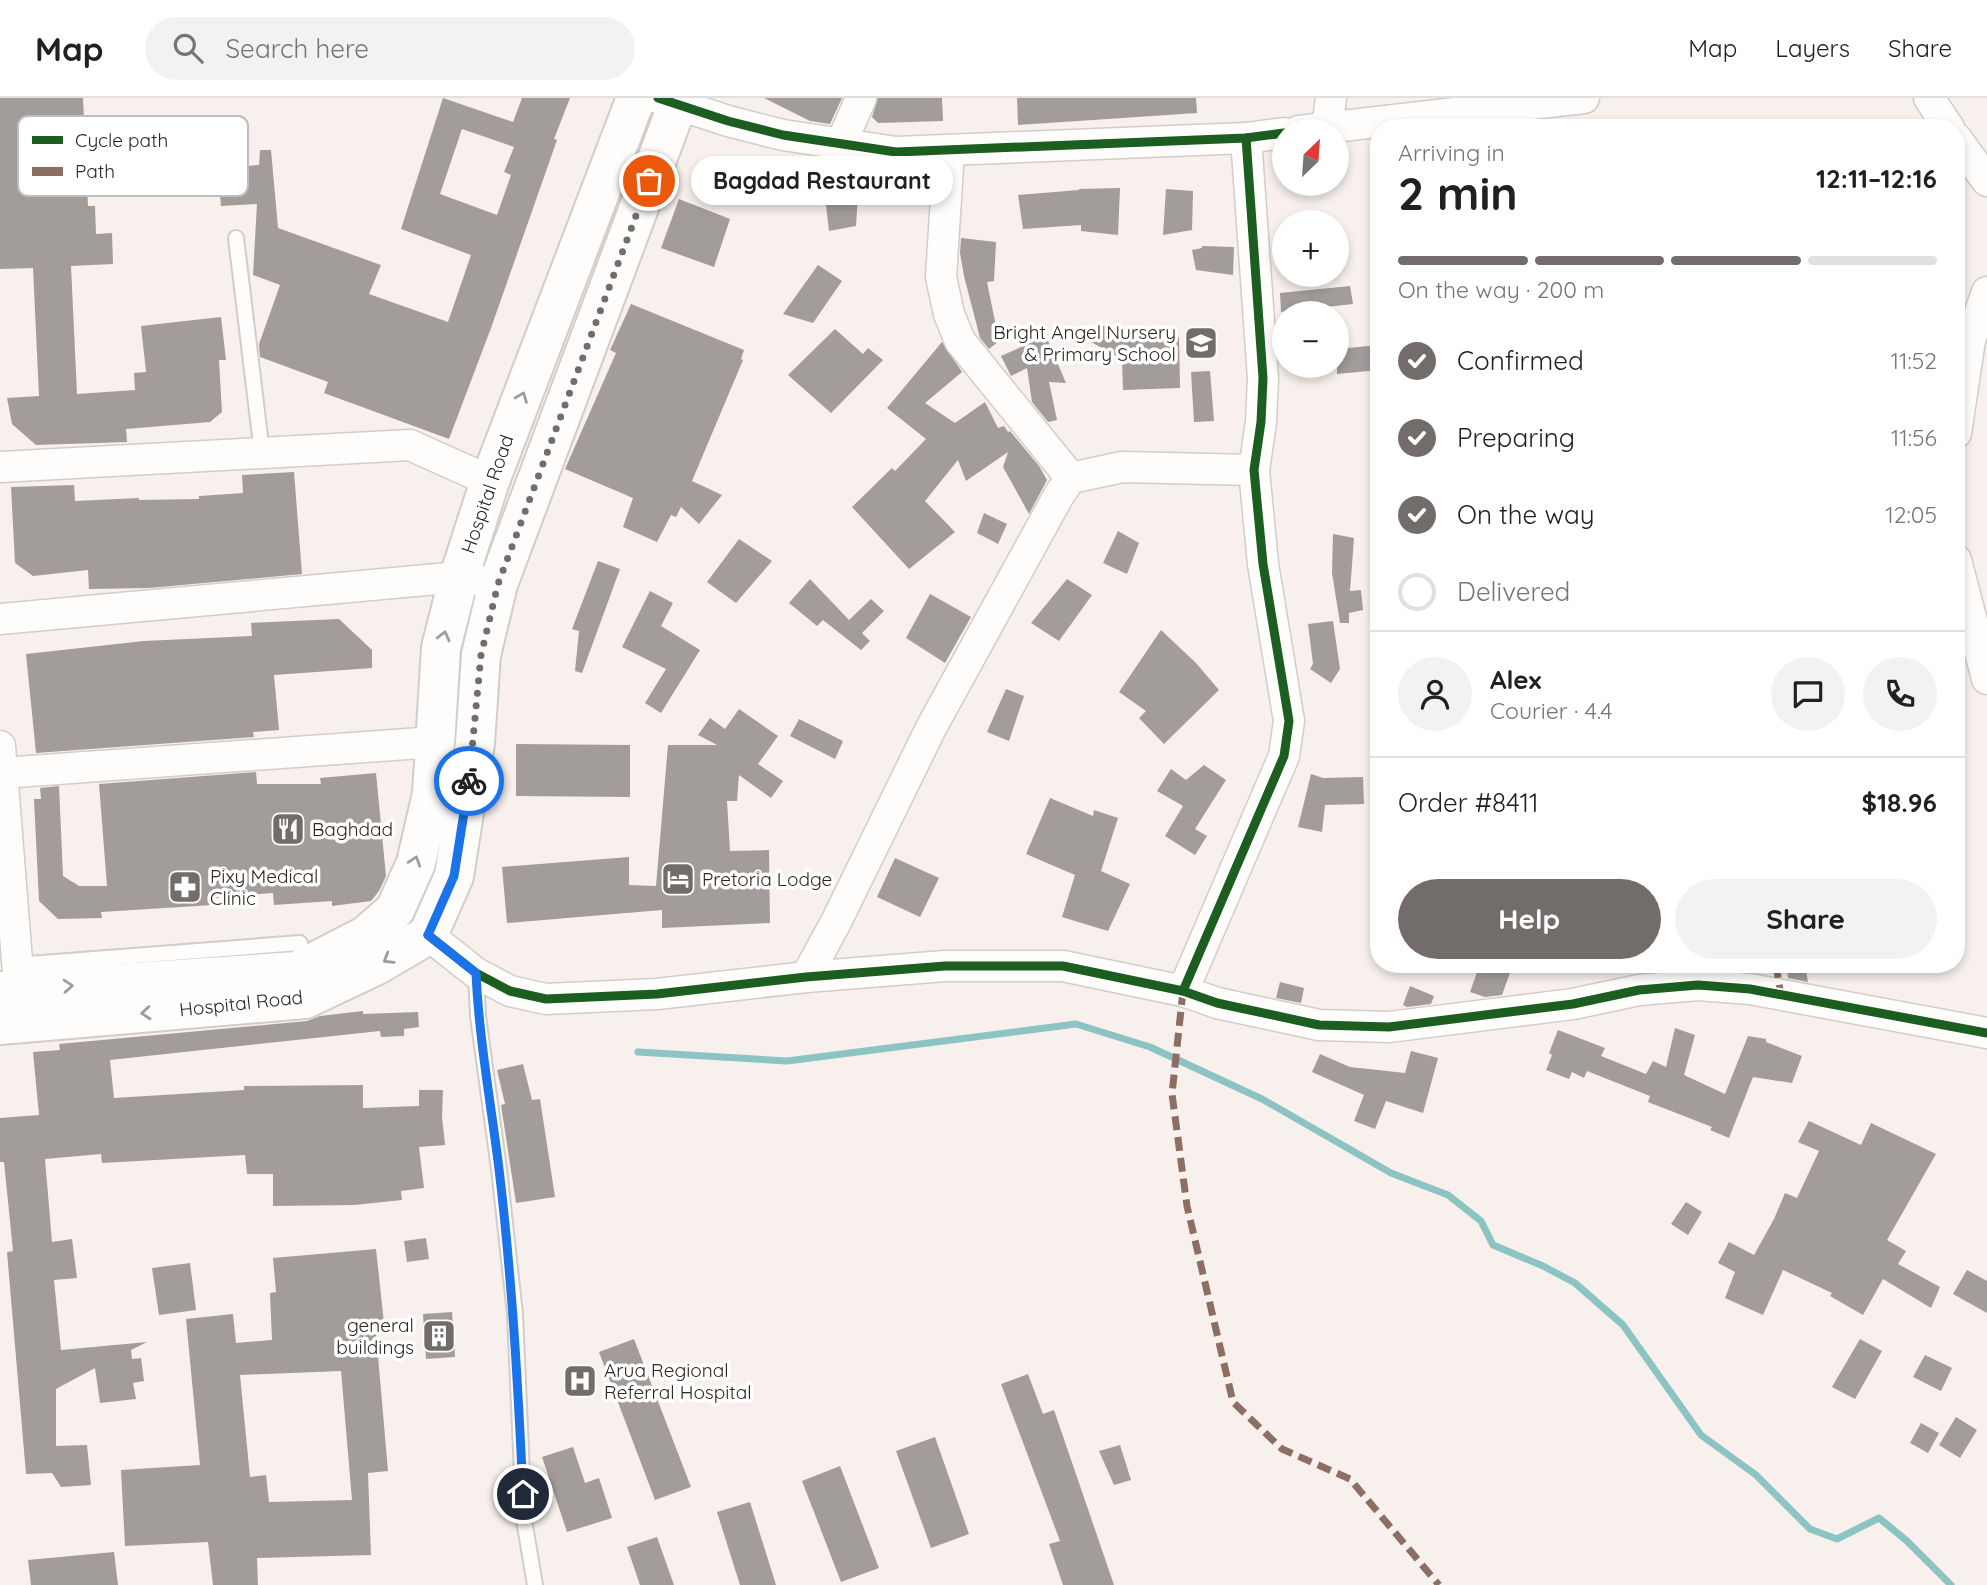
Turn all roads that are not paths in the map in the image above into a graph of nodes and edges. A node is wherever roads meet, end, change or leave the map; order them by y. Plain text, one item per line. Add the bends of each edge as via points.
1 (636, 98) edge
2 (860, 98) edge
3 (1331, 98) edge
4 (1584, 98) edge
5 (1929, 98) edge
6 (672, 100) edge
7 (1319, 119) edge
8 (1406, 119) edge
9 (1944, 119) edge
10 (1370, 123) edge
11 (1349, 126) edge
12 (1272, 135) edge
13 (1245, 138) junction
14 (841, 144) junction
15 (1965, 150) edge
16 (948, 151) junction
17 (1987, 181) edge
18 (236, 238) dead end
19 (1987, 292) edge
20 (1965, 373) edge
21 (262, 453) junction
22 (0, 467) edge
23 (1254, 470) junction
24 (1071, 478) junction
25 (490, 481) junction
26 (459, 577) junction
27 (498, 584) junction
28 (1965, 595) edge
29 (0, 619) edge
30 (1987, 680) edge
31 (435, 742) junction
32 (1, 759) edge
33 (428, 935) junction
34 (300, 943) dead end
35 (476, 973) junction
36 (806, 978) junction
37 (1183, 991) junction
38 (11, 999) edge
39 (1987, 1033) edge
40 (534, 1585) edge

25 -> 1 main road, Hospital Road
2 - 14 street
3 - 7 street
4 - 8 street
5 - 9 street
6 - 14 street via 783,135
6 - 27 main road
10 - 11 street
12 - 13 street
13 - 16 street
13 - 23 street via 1263,378
14 - 16 street via 896,152
15 - 17 street
16 - 24 street via 941,277 949,314 960,341
18 - 21 lane
19 - 20 street via 1970,340
21 - 22 street
21 - 25 street via 410,445
23 - 24 street via 1122,467
23 - 37 street via 1263,564 1289,721 1284,756
24 - 36 street via 931,728
25 - 26 main road, Hospital Road
26 - 27 street
26 - 29 street
31 -> 26 main road, Hospital Road via 442,648
27 - 33 main road via 481,655 475,743 454,876
28 - 30 street
31 - 32 street
38 -> 31 main road, Hospital Road via 297,971 365,936 396,910 416,863 432,794
32 - 38 street
33 - 35 street
33 -> 38 main road, Hospital Road via 305,999
34 - 38 lane
35 - 36 street via 510,991 546,999 657,994
35 - 40 lane via 515,1314 524,1520
36 - 37 street via 946,966 1063,965
37 - 39 street via 1319,1025 1389,1027 1698,985 1750,989

